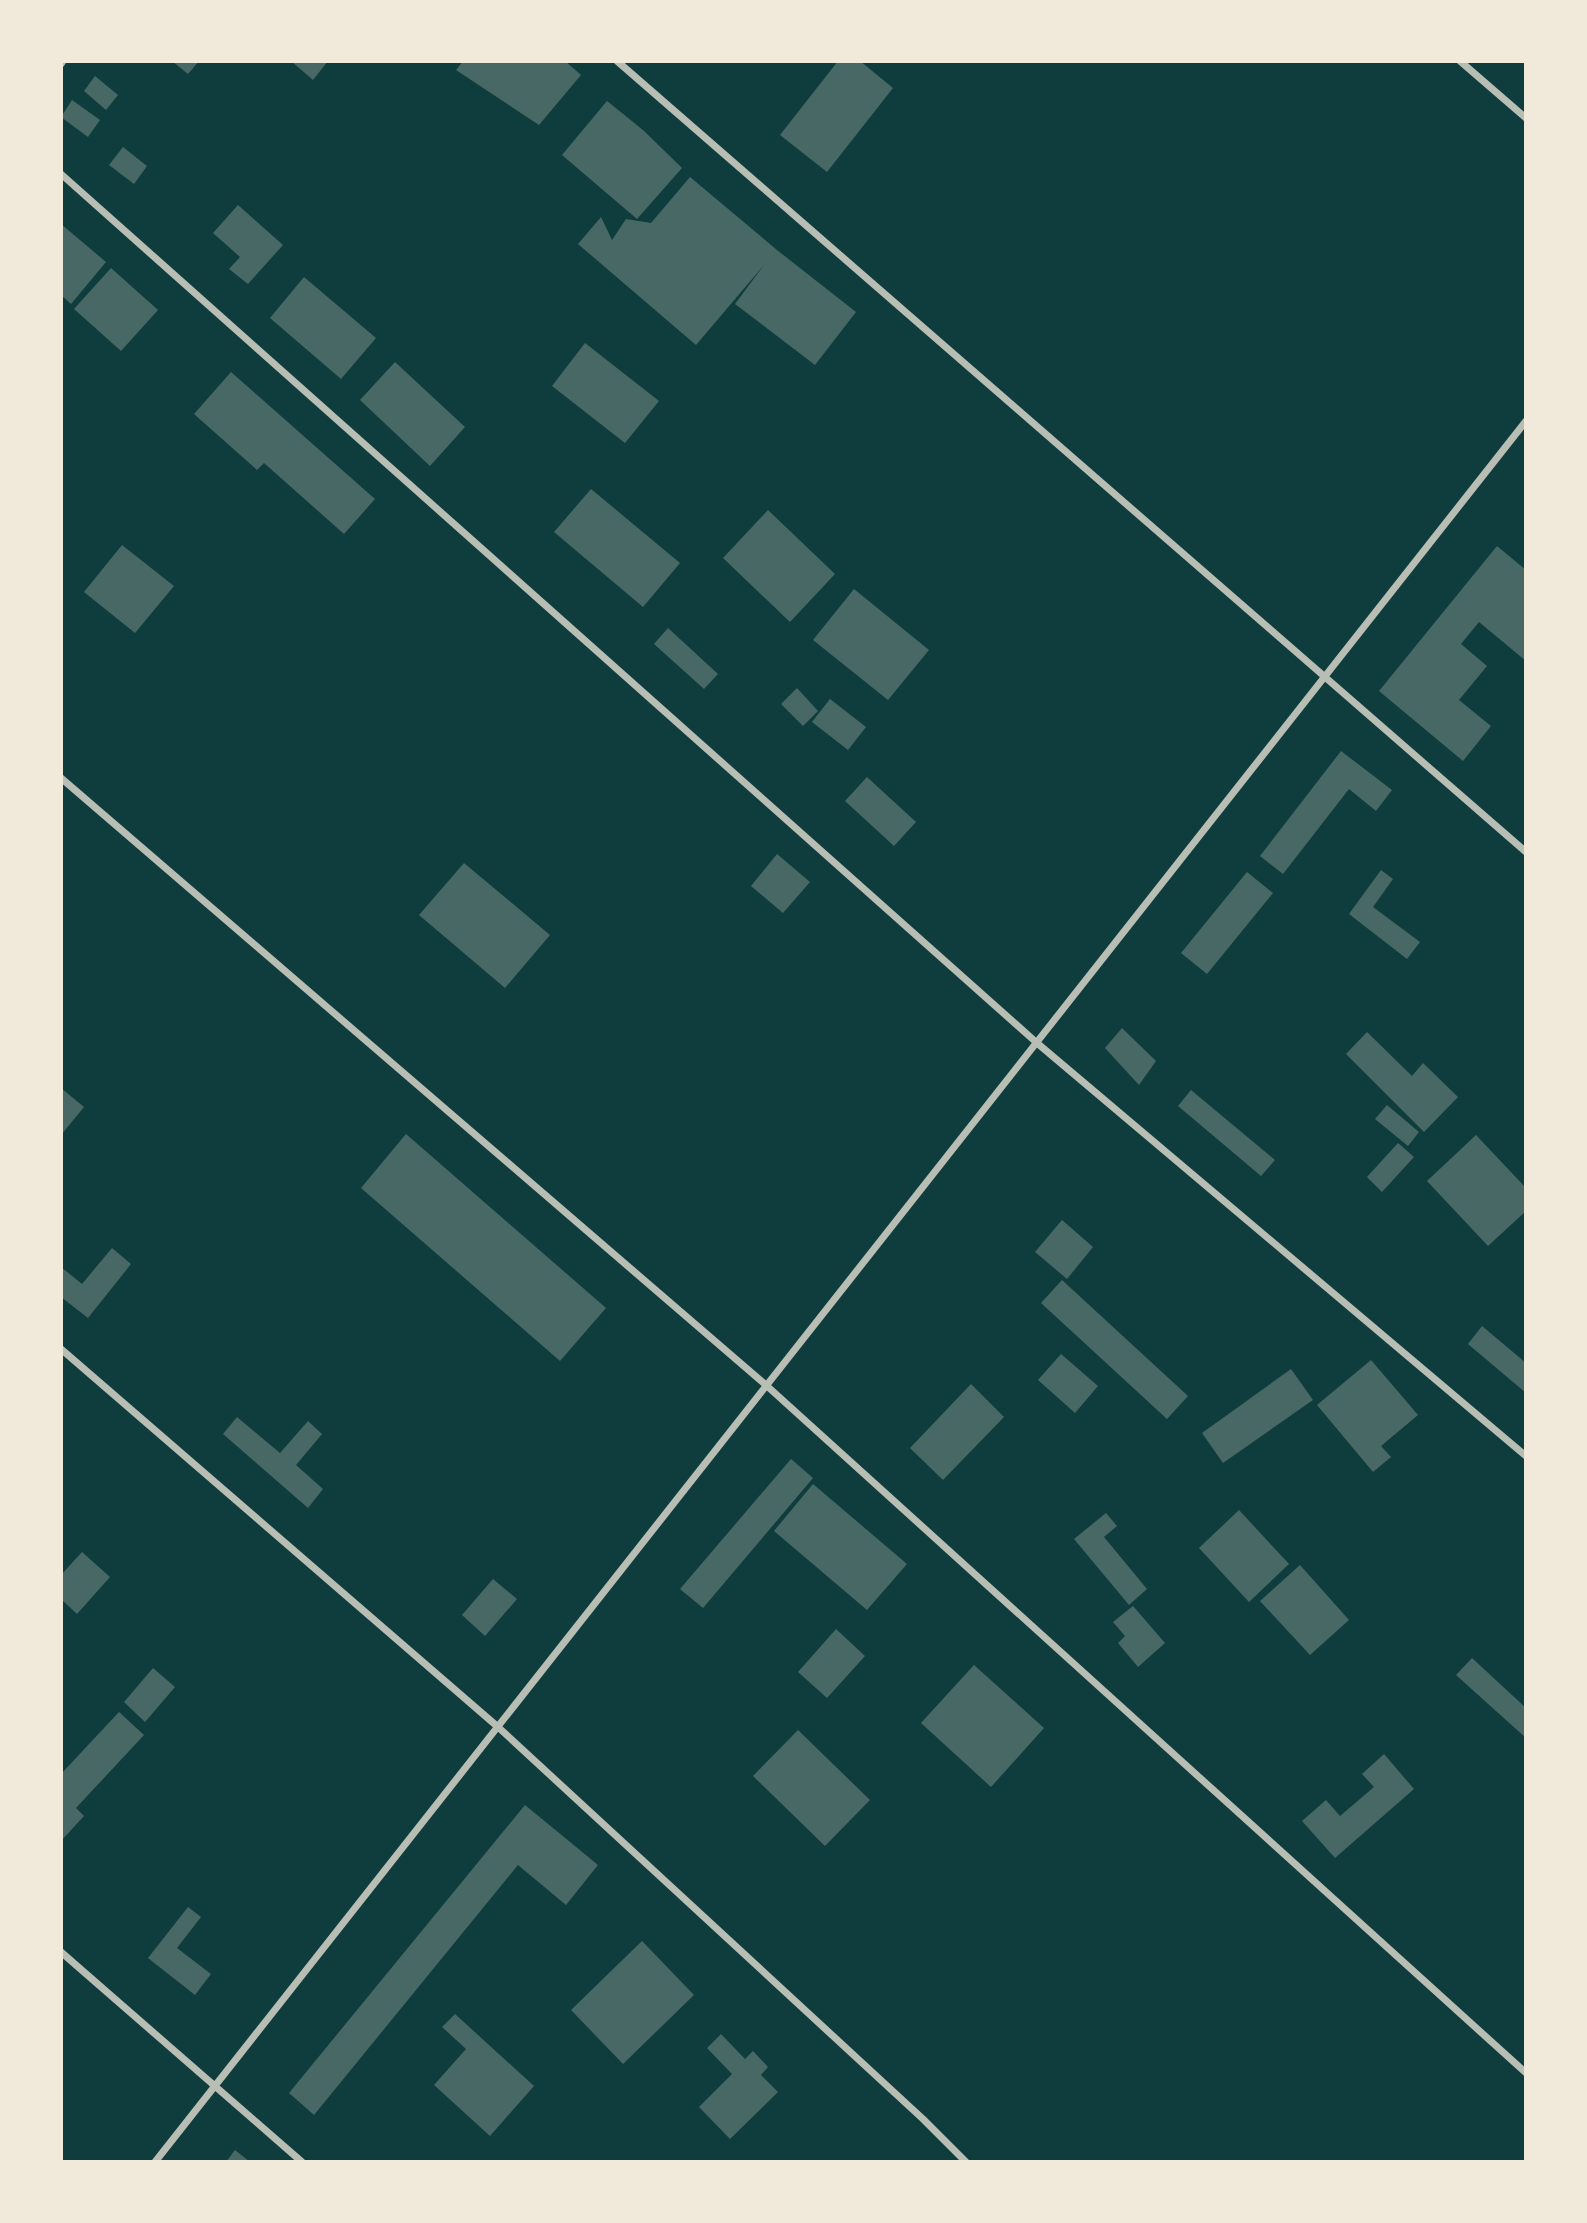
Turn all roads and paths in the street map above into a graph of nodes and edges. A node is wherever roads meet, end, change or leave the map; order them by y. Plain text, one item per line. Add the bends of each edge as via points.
1 (617, 61) edge
2 (1460, 61) edge
3 (1526, 118) edge
4 (61, 174) edge
5 (1526, 421) edge
6 (1325, 676) junction
7 (61, 778) edge
8 (1526, 852) edge
9 (1037, 1043) junction
10 (61, 1349) edge
11 (767, 1386) junction
12 (1526, 1456) edge
13 (498, 1727) junction
14 (61, 1952) edge
15 (1526, 2073) edge
16 (216, 2086) junction
17 (155, 2162) edge
18 (302, 2162) edge
19 (966, 2162) edge

1 - 6 street
2 - 3 street
4 - 9 street
5 - 6 street
6 - 8 street
6 - 9 street
7 - 11 street
9 - 11 street
9 - 12 street
10 - 13 street
11 - 13 street
11 - 15 street
13 - 16 street
13 - 19 street
14 - 16 street
16 - 17 street
16 - 18 street

